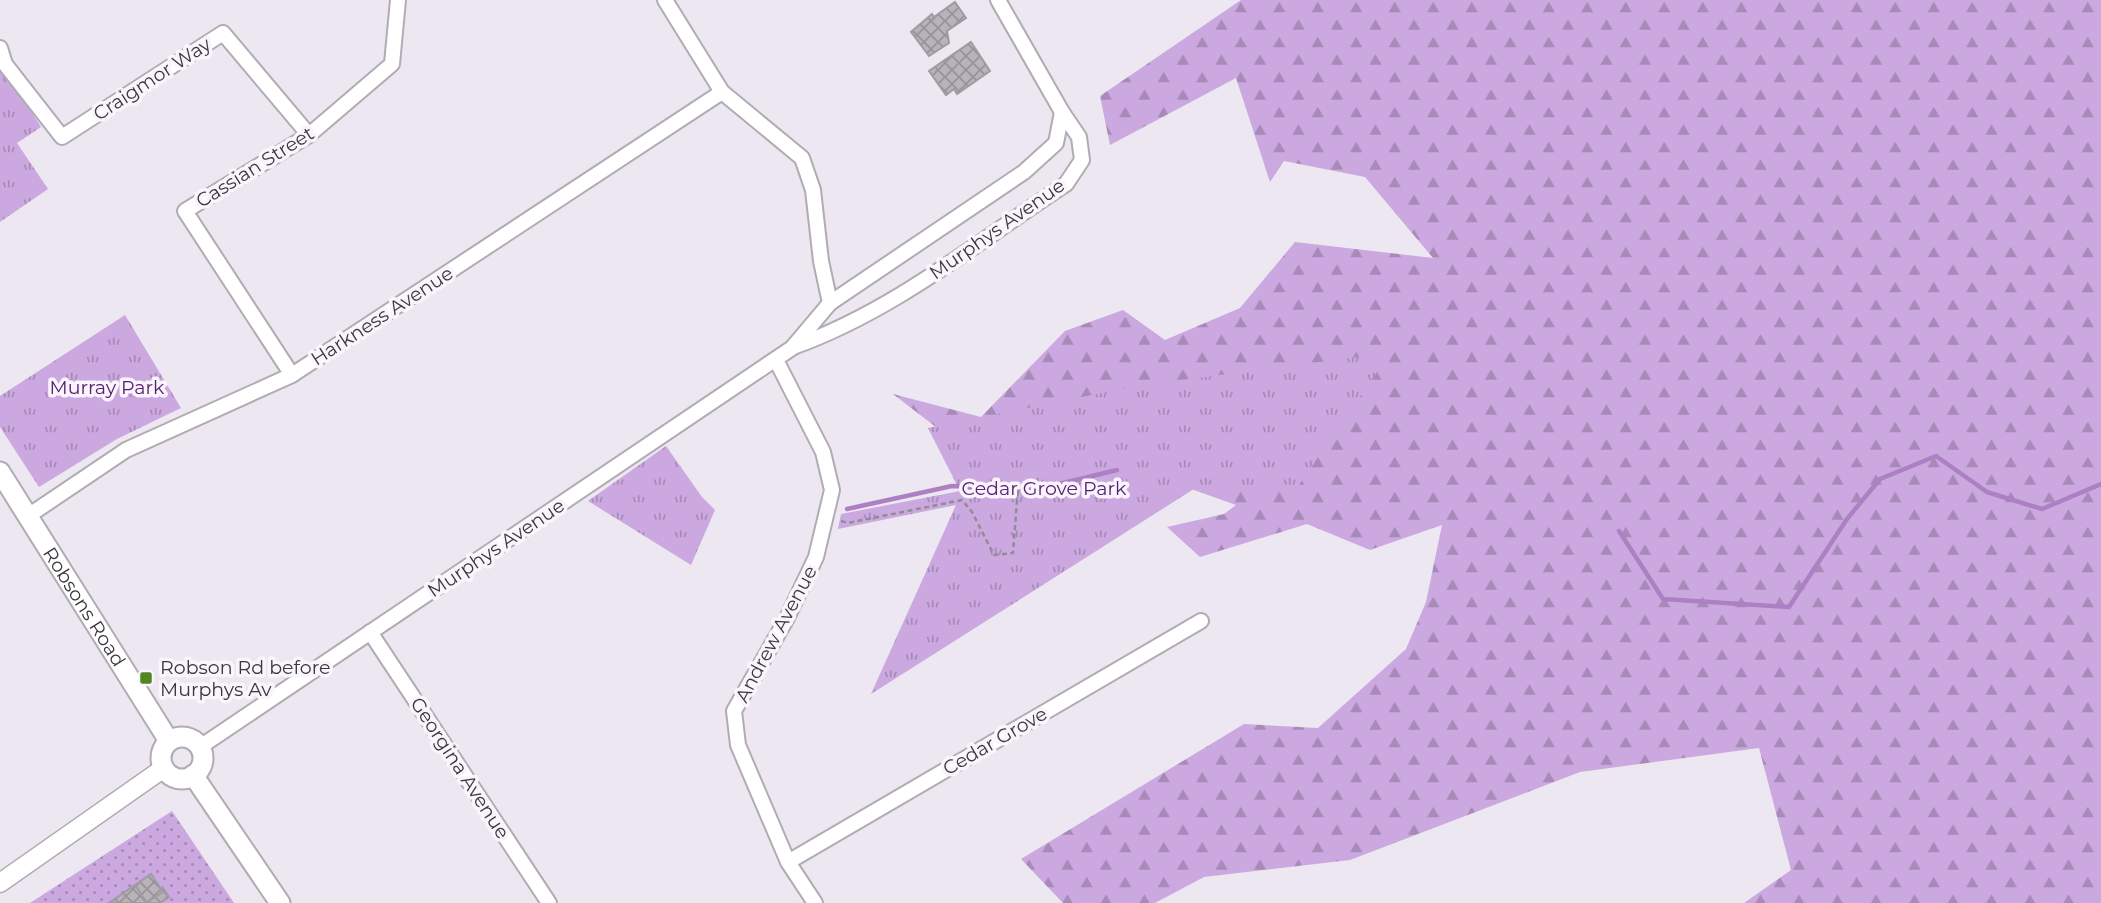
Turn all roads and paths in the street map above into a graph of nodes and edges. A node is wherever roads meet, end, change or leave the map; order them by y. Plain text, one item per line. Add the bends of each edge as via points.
1 (398, 0) edge
2 (665, 0) edge
3 (998, 0) edge
4 (0, 48) edge
5 (722, 92) junction
6 (1062, 112) junction
7 (309, 135) junction
8 (830, 303) junction
9 (793, 348) junction
10 (776, 360) junction
11 (292, 375) junction
12 (0, 472) edge
13 (1018, 488) dead end
14 (825, 515) junction
15 (28, 516) junction
16 (1201, 621) dead end
17 (370, 632) junction
18 (170, 741) junction
19 (200, 747) junction
20 (164, 768) junction
21 (193, 775) junction
22 (788, 862) junction
23 (0, 883) edge
24 (280, 903) edge
25 (549, 903) edge
26 (815, 903) edge

1 - 7 street, Cassian Street via 392,64
2 - 5 street
3 - 6 street
4 - 7 street, Craigmor Way via 5,64 62,137 223,33
5 - 8 street via 802,158 813,190
5 - 11 street, Harkness Avenue
6 - 8 street, Murphys Avenue via 1056,143 1024,172
6 - 9 street, Murphys Avenue via 1079,137 1082,160 1066,184 894,301
7 - 11 street, Cassian Street via 186,211
8 - 9 street, Murphys Avenue
9 - 10 street, Murphys Avenue
10 - 14 street, Andrew Avenue via 823,452 832,490
10 - 17 street, Murphys Avenue
11 - 15 street, Harkness Avenue via 126,450
12 - 15 main road, Robsons Road
13 - 14 path via 1013,553 994,555 962,500 848,523
14 - 22 street, Andrew Avenue via 816,557 788,618 734,711 738,745
15 - 18 main road, Robsons Road
16 - 22 street, Cedar Grove
17 - 19 street, Murphys Avenue
17 - 25 street, Georgina Avenue
18 - 19 main road via 182,737
18 - 20 main road via 162,752
19 - 21 main road via 203,760
20 - 21 main road via 177,778
20 - 23 street
21 - 24 main road
22 - 26 street, Andrew Avenue

